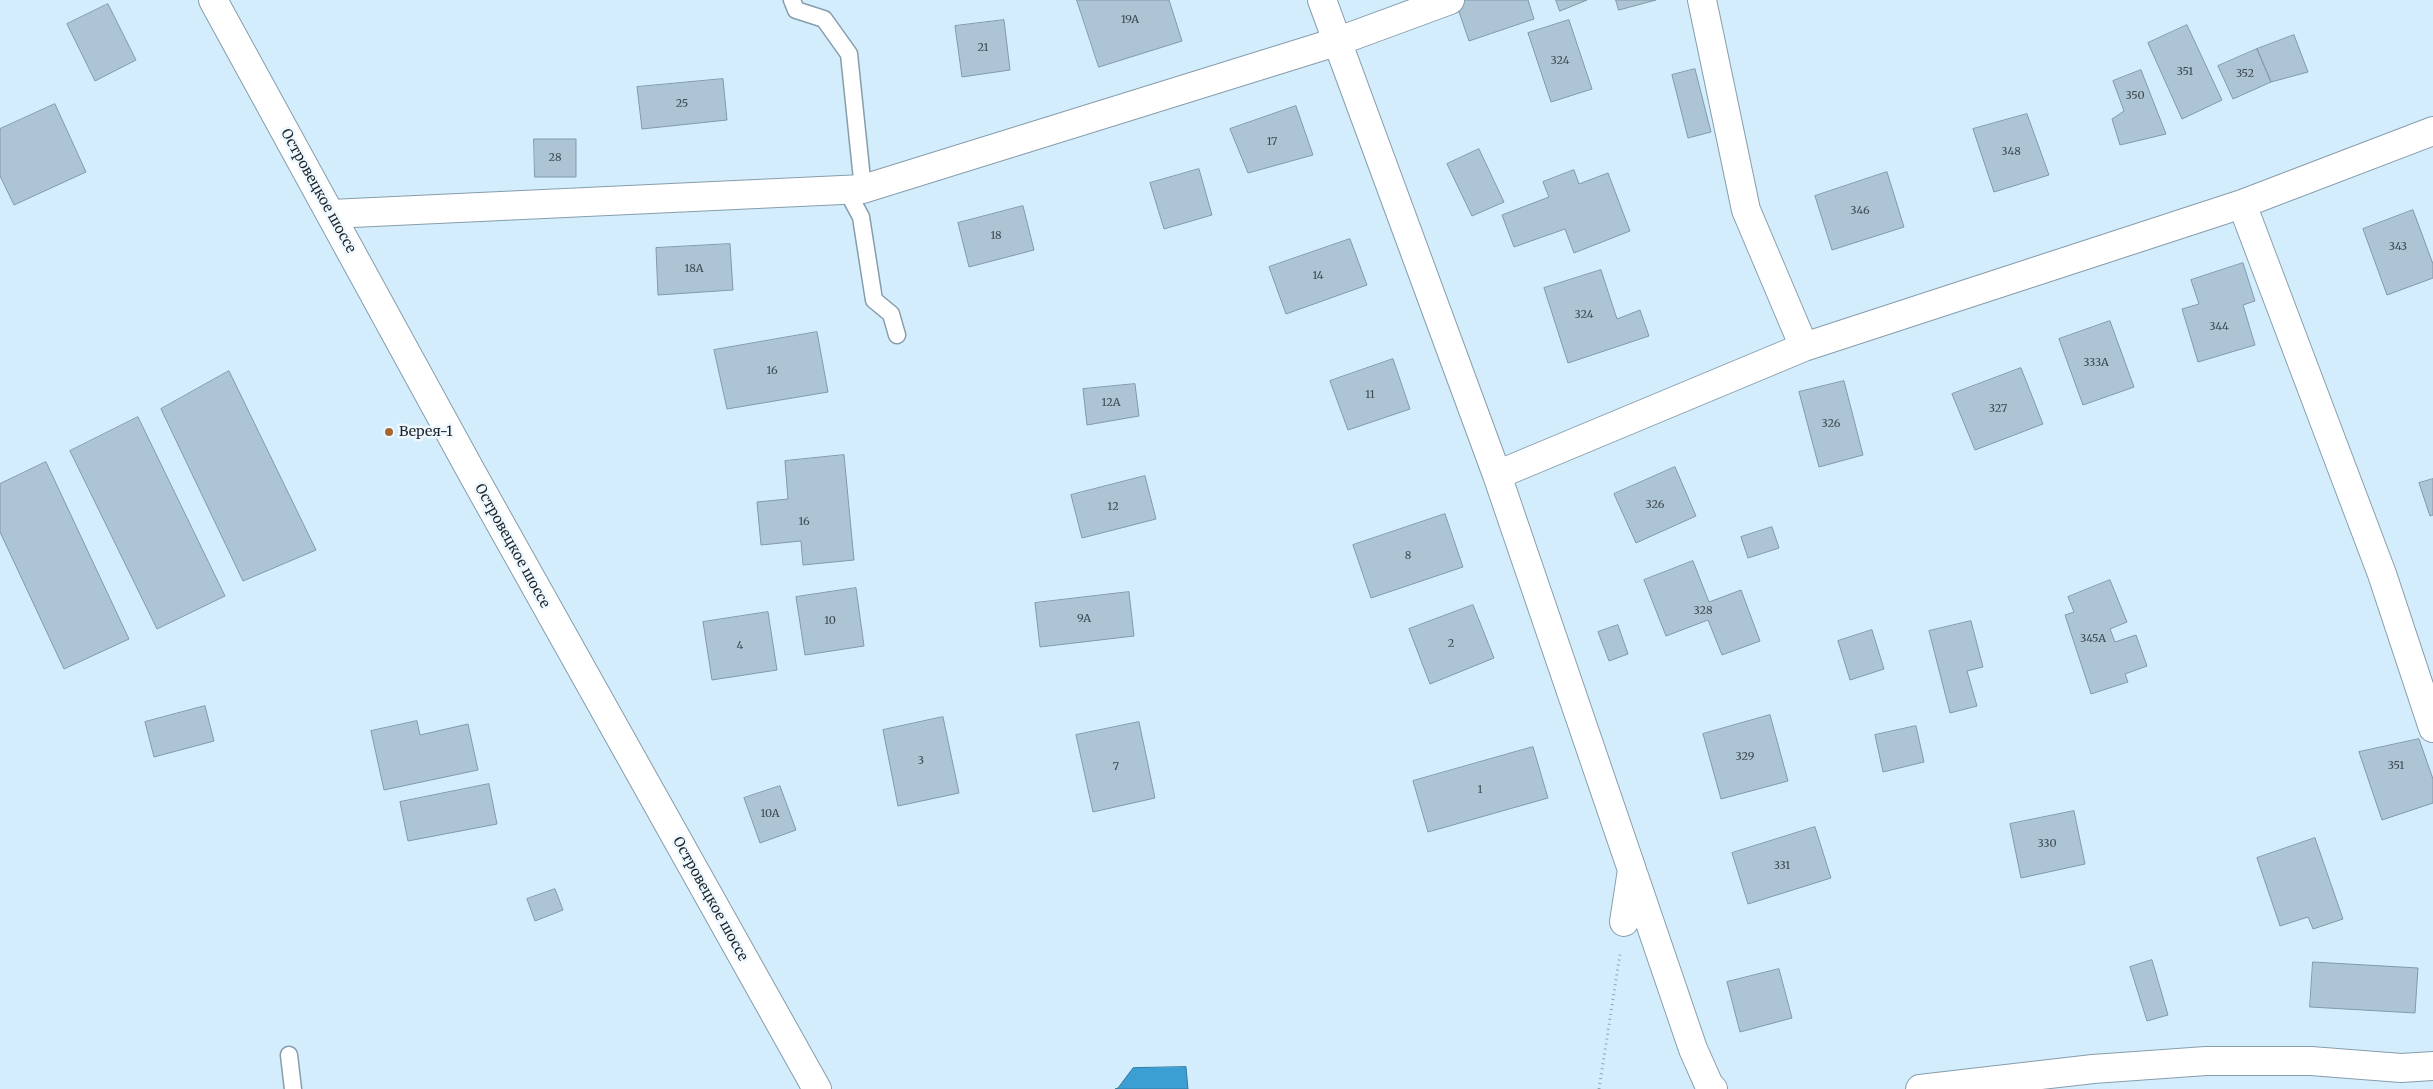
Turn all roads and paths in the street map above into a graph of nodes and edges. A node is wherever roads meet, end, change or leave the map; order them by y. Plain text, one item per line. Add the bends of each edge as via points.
1 (213, 0) edge
2 (792, 0) edge
3 (1322, 0) edge
4 (1450, 0) edge
5 (1702, 0) edge
6 (1336, 42) junction
7 (2433, 131) edge
8 (855, 190) junction
9 (2242, 204) junction
10 (331, 214) junction
11 (897, 335) dead end
12 (1804, 347) junction
13 (1497, 475) junction
14 (2433, 728) edge
15 (1632, 870) junction
16 (1624, 922) joint
17 (289, 1055) dead end
18 (2433, 1066) edge
19 (293, 1089) edge
20 (817, 1089) edge
21 (1599, 1089) edge
22 (1713, 1089) edge
23 (1920, 1089) edge

1 - 10 street, Островецкое шоссе
2 - 8 lane via 796,10 824,19 849,54
3 - 6 street
4 - 6 street
5 - 12 street via 1746,210
6 - 8 street
6 - 13 street
7 - 9 street
8 - 10 street
8 - 11 lane via 874,300 891,314
9 - 12 street
9 - 14 street via 2382,574
10 - 20 street, Островецкое шоссе via 468,466
12 - 13 street
13 - 15 street
15 - 16 street
15 - 22 street via 1693,1049
16 - 21 path
17 - 19 lane
18 - 23 street via 2400,1068 2311,1062 2206,1061

